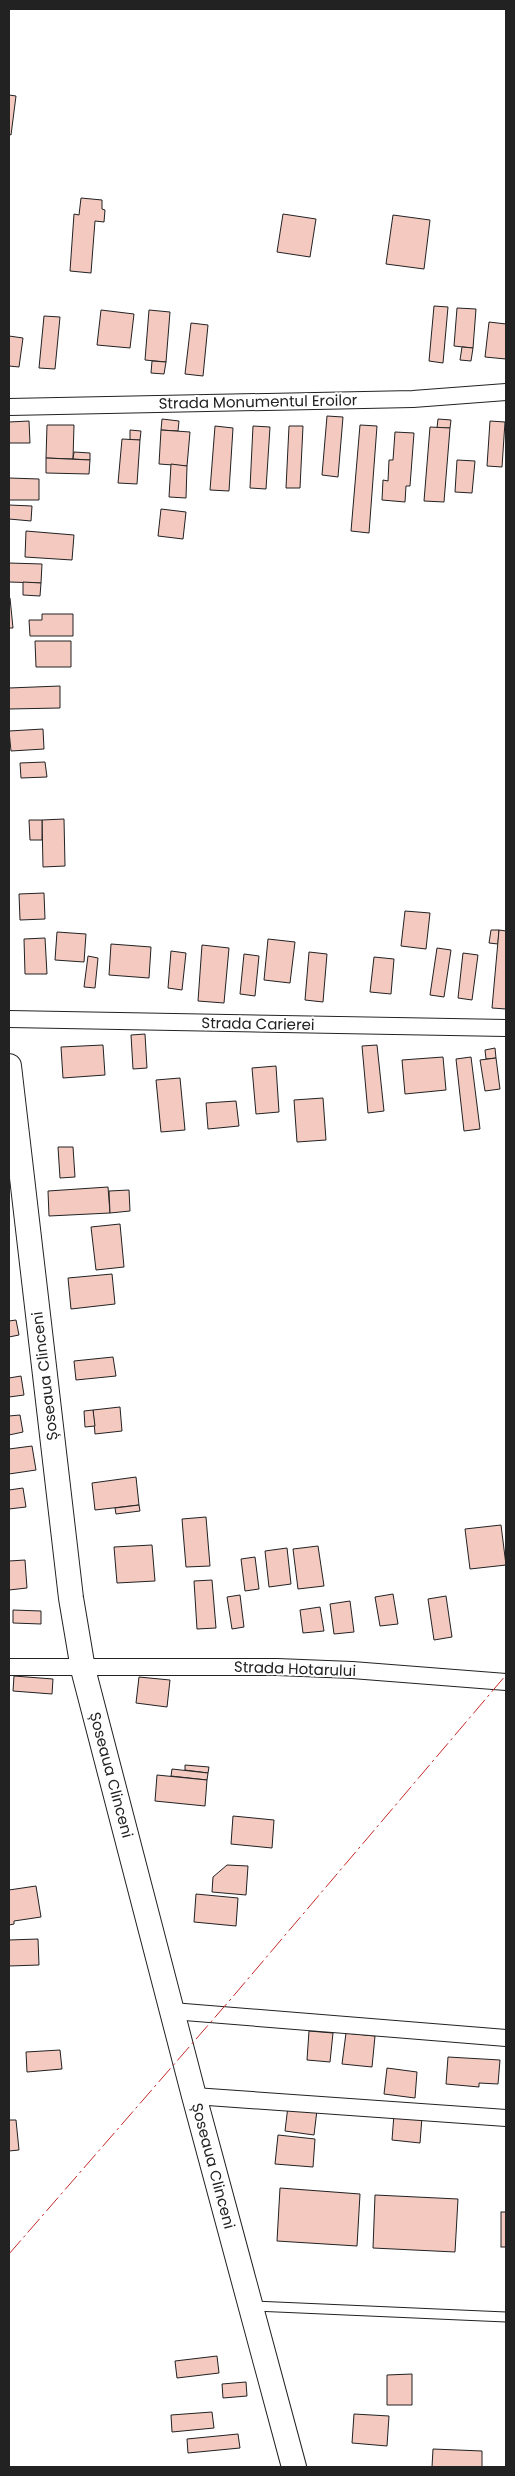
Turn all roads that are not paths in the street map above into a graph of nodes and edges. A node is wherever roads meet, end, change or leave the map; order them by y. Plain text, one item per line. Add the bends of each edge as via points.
1 (506, 392) edge
2 (9, 407) edge
3 (9, 1019) edge
4 (506, 1028) edge
5 (9, 1066) edge
6 (9, 1667) edge
7 (83, 1669) junction
8 (506, 1682) edge
9 (172, 2010) junction
10 (506, 2038) edge
11 (194, 2096) junction
12 (506, 2118) edge
13 (250, 2306) junction
14 (506, 2317) edge
15 (294, 2467) edge

1 - 2 street, Strada Monumentul Eroilor via 413,399
3 - 4 street, Strada Carierei
5 - 7 main road, Șoseaua Clinceni via 71,1598
6 - 7 street, Strada Hotarului
7 - 8 street, Strada Hotarului via 277,1666
7 - 9 main road, Șoseaua Clinceni
9 - 10 street
9 - 11 main road, Șoseaua Clinceni
11 - 12 street
11 - 13 main road, Șoseaua Clinceni
13 - 14 lane
13 - 15 main road, Șoseaua Clinceni

